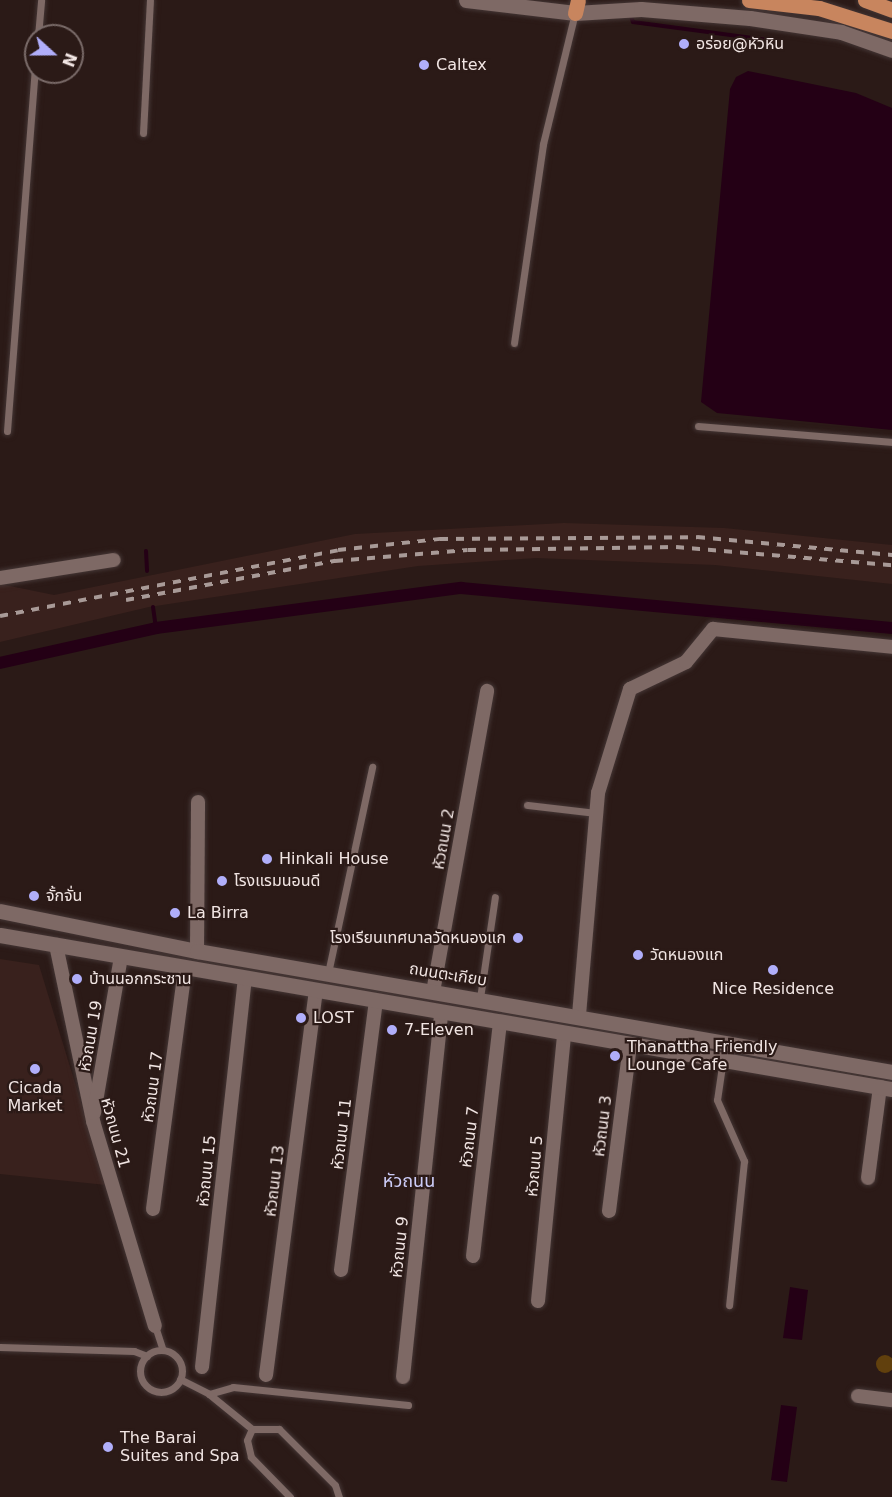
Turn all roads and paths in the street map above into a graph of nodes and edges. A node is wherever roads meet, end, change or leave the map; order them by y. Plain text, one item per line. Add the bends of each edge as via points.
1 (40, 0) edge
2 (150, 0) edge
3 (466, 0) edge
4 (749, 0) edge
5 (865, 0) edge
6 (577, 4) edge
7 (892, 10) edge
8 (39, 24) edge
9 (892, 31) edge
10 (892, 50) edge
11 (34, 84) edge
12 (143, 133) dead end
13 (514, 343) dead end
14 (698, 426) dead end
15 (7, 431) dead end
16 (892, 442) edge
17 (114, 560) dead end
18 (0, 578) edge
19 (892, 647) edge
20 (487, 691) dead end
21 (372, 767) dead end
22 (198, 802) dead end
23 (527, 805) dead end
24 (595, 813) junction
25 (495, 897) dead end
26 (0, 911) edge
27 (60, 921) junction
28 (0, 935) edge
29 (151, 940) junction
30 (56, 945) junction
31 (197, 951) junction
32 (121, 956) junction
33 (147, 961) junction
34 (185, 969) junction
35 (328, 973) junction
36 (245, 979) junction
37 (316, 991) junction
38 (433, 992) junction
39 (480, 999) junction
40 (376, 1002) junction
41 (562, 1012) junction
42 (441, 1013) junction
43 (579, 1015) junction
44 (500, 1022) junction
45 (562, 1033) junction
46 (630, 1044) junction
47 (723, 1059) junction
48 (892, 1071) edge
49 (886, 1088) edge
50 (93, 1121) junction
51 (868, 1178) dead end
52 (153, 1209) dead end
53 (609, 1211) dead end
54 (473, 1256) dead end
55 (341, 1270) dead end
56 (538, 1301) dead end
57 (729, 1305) dead end
58 (155, 1326) joint
59 (0, 1347) edge
60 (163, 1350) junction
61 (147, 1356) junction
62 (202, 1367) dead end
63 (266, 1375) dead end
64 (403, 1377) dead end
65 (180, 1379) junction
66 (209, 1394) junction
67 (858, 1396) dead end
68 (892, 1400) edge
69 (408, 1405) dead end
70 (252, 1429) junction
71 (290, 1497) edge
72 (339, 1497) edge

1 - 8 lane
2 - 12 lane
3 - 6 street
4 - 9 main road via 819,8
5 - 7 main road
6 - 10 street via 750,18 841,32
6 - 13 lane via 543,144
11 - 15 lane
14 - 16 lane
17 - 18 street
19 - 24 street via 713,629 686,662 630,689
20 - 38 street, หัวถนน 2
21 - 35 lane
22 - 31 street
23 - 24 lane
24 - 43 street
25 - 39 lane
26 - 27 street, ถนนตะเกียบ
27 - 29 street, ถนนตะเกียบ
27 - 30 street
28 - 30 street
29 - 31 street, ถนนตะเกียบ
29 - 33 street
30 - 32 street
30 - 50 street, หัวถนน 21
31 - 35 street, ถนนตะเกียบ
32 - 33 street
32 - 50 street, หัวถนน 19
33 - 34 street
34 - 36 street
34 - 52 street, หัวถนน 17
35 - 38 street, ถนนตะเกียบ
36 - 37 street
36 - 62 street, หัวถนน 15
37 - 40 street
37 - 63 street, หัวถนน 13
38 - 39 street, ถนนตะเกียบ
39 - 41 street, ถนนตะเกียบ
40 - 42 street
40 - 55 street, หัวถนน 11
41 - 43 street, ถนนตะเกียบ
41 - 45 street
42 - 44 street
42 - 64 street, หัวถนน 9
43 - 48 street, ถนนตะเกียบ
44 - 45 street
44 - 54 street, หัวถนน 7
45 - 46 street
45 - 56 street, หัวถนน 5
46 - 47 street
46 - 53 street, หัวถนน 3
47 - 49 street
47 - 57 lane via 717,1100 744,1161
49 - 51 street
50 - 58 street, หัวถนน 21
58 - 60 lane
59 - 61 lane via 134,1351
60 - 61 lane
60 - 65 lane via 179,1360
61 - 65 lane via 140,1367 146,1386 165,1392
65 - 66 lane
66 - 69 lane via 233,1387
66 - 70 lane
67 - 68 street
70 - 71 lane via 247,1440 250,1457
70 - 72 lane via 279,1429 335,1485

